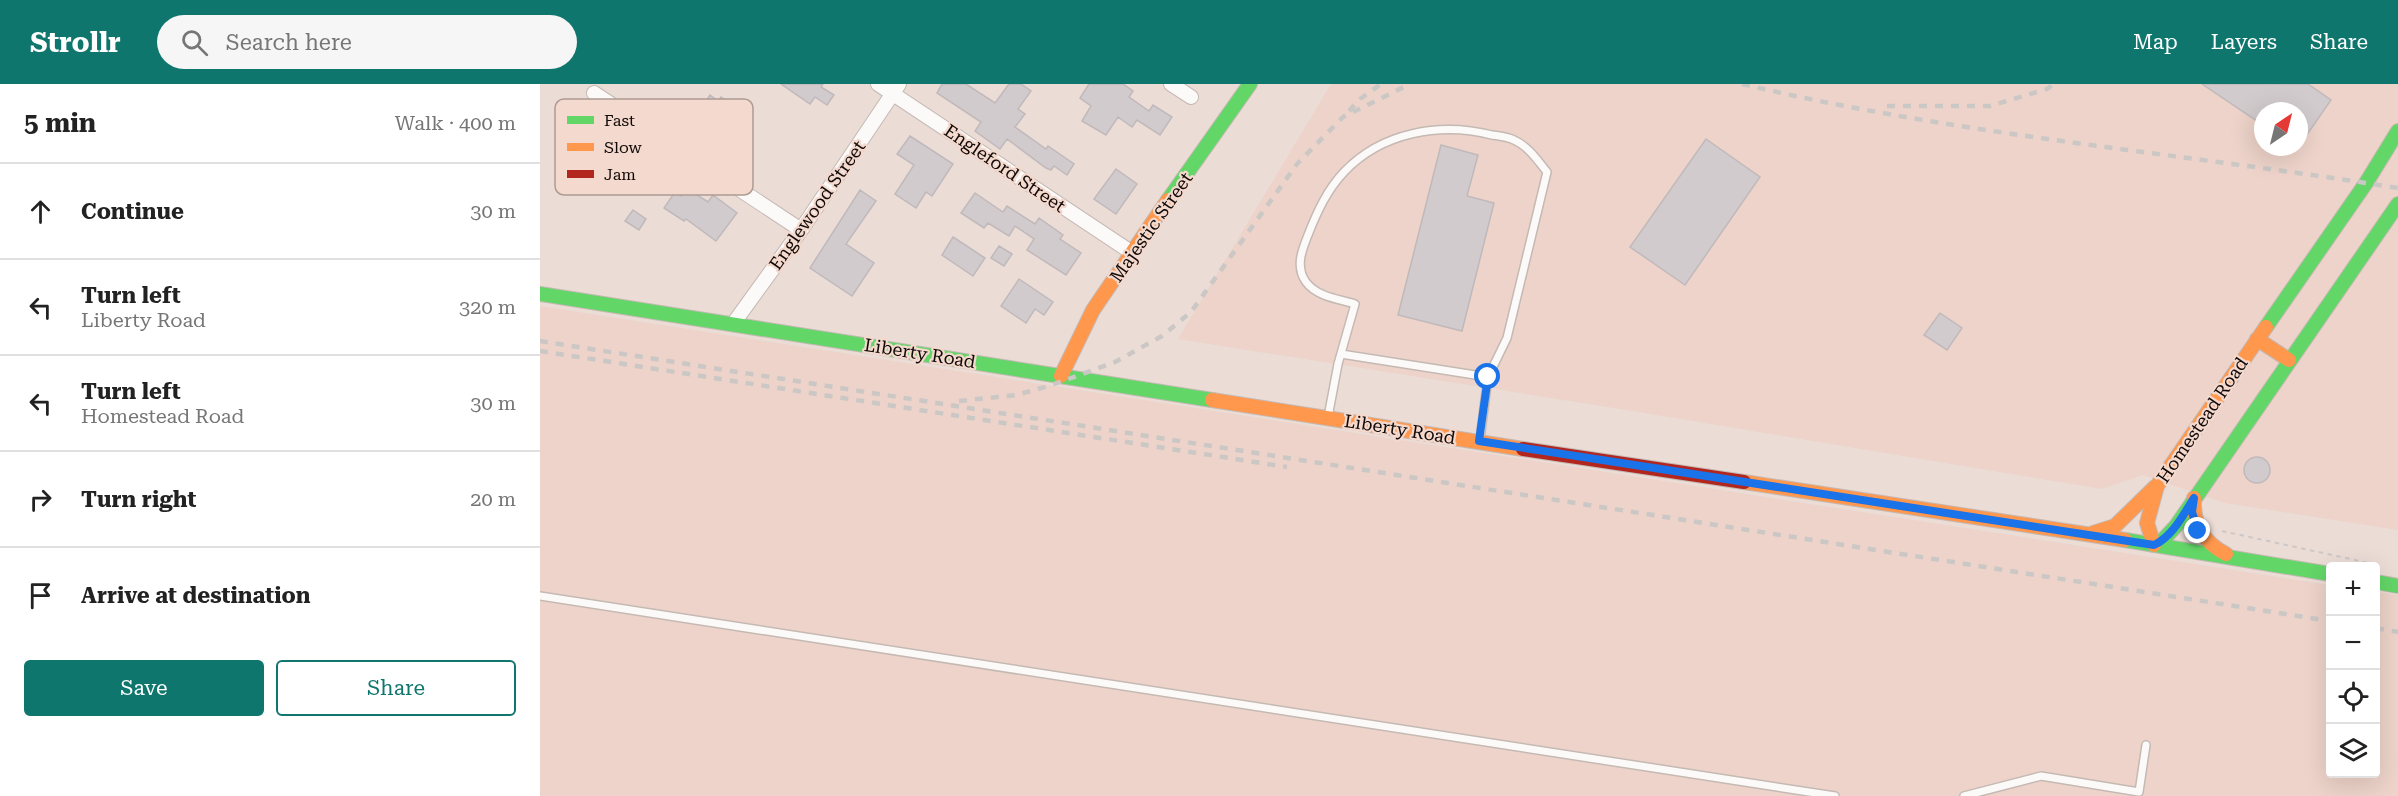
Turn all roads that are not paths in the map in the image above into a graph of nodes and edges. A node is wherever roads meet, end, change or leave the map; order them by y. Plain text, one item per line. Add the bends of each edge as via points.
1 (878, 84) edge
2 (1172, 84) edge
3 (1250, 84) edge
4 (896, 89) edge
5 (594, 93) dead end
6 (1191, 97) dead end
7 (603, 99) edge
8 (2398, 131) edge
9 (748, 195) edge
10 (2398, 204) edge
11 (801, 230) junction
12 (1131, 252) junction
13 (540, 294) edge
14 (733, 324) junction
15 (2257, 339) junction
16 (1341, 354) junction
17 (2289, 360) junction
18 (1061, 376) junction
19 (1488, 377) junction
20 (1329, 417) junction
21 (1479, 441) junction
22 (2157, 486) junction
23 (2194, 498) junction
24 (2087, 534) junction
25 (2154, 545) junction
26 (2249, 561) junction
27 (2326, 573) edge
28 (2380, 583) edge
29 (2398, 586) edge
30 (540, 597) edge
31 (2146, 746) dead end
32 (1835, 796) edge
33 (1964, 796) edge

1 - 4 street, Engleford Street
2 - 6 street
3 - 12 main road, Majestic Street
4 - 11 street, Englewood Street
4 - 12 street, Engleford Street
5 - 7 street
8 - 15 main road, Homestead Road
9 - 11 street
10 - 17 main road, Homestead Road
11 - 14 street, Englewood Street
12 - 18 main road, Majestic Street via 1093,310
13 - 14 main road, Liberty Road
14 - 18 main road, Liberty Road
15 - 17 main road
15 - 22 main road, Homestead Road
16 - 19 lane
16 - 19 lane via 1355,304 1317,292 1305,282 1299,267 1320,204 1344,172 1385,142 1435,129 1470,129 1515,140 1547,172 1507,338
16 - 20 lane
17 - 23 main road, Homestead Road
18 - 20 main road, Liberty Road
19 - 21 lane
20 - 21 main road, Liberty Road
21 - 24 main road, Liberty Road
22 - 24 main road via 2115,526
22 - 25 main road, Homestead Road via 2145,526
23 - 25 main road, Homestead Road via 2173,530
23 - 26 main road via 2194,522 2205,540 2224,554
24 - 25 main road, Liberty Road
25 - 26 main road, Liberty Road
26 - 27 main road, Liberty Road
28 - 29 main road
30 - 32 lane
31 - 33 lane via 2139,792 2041,776

